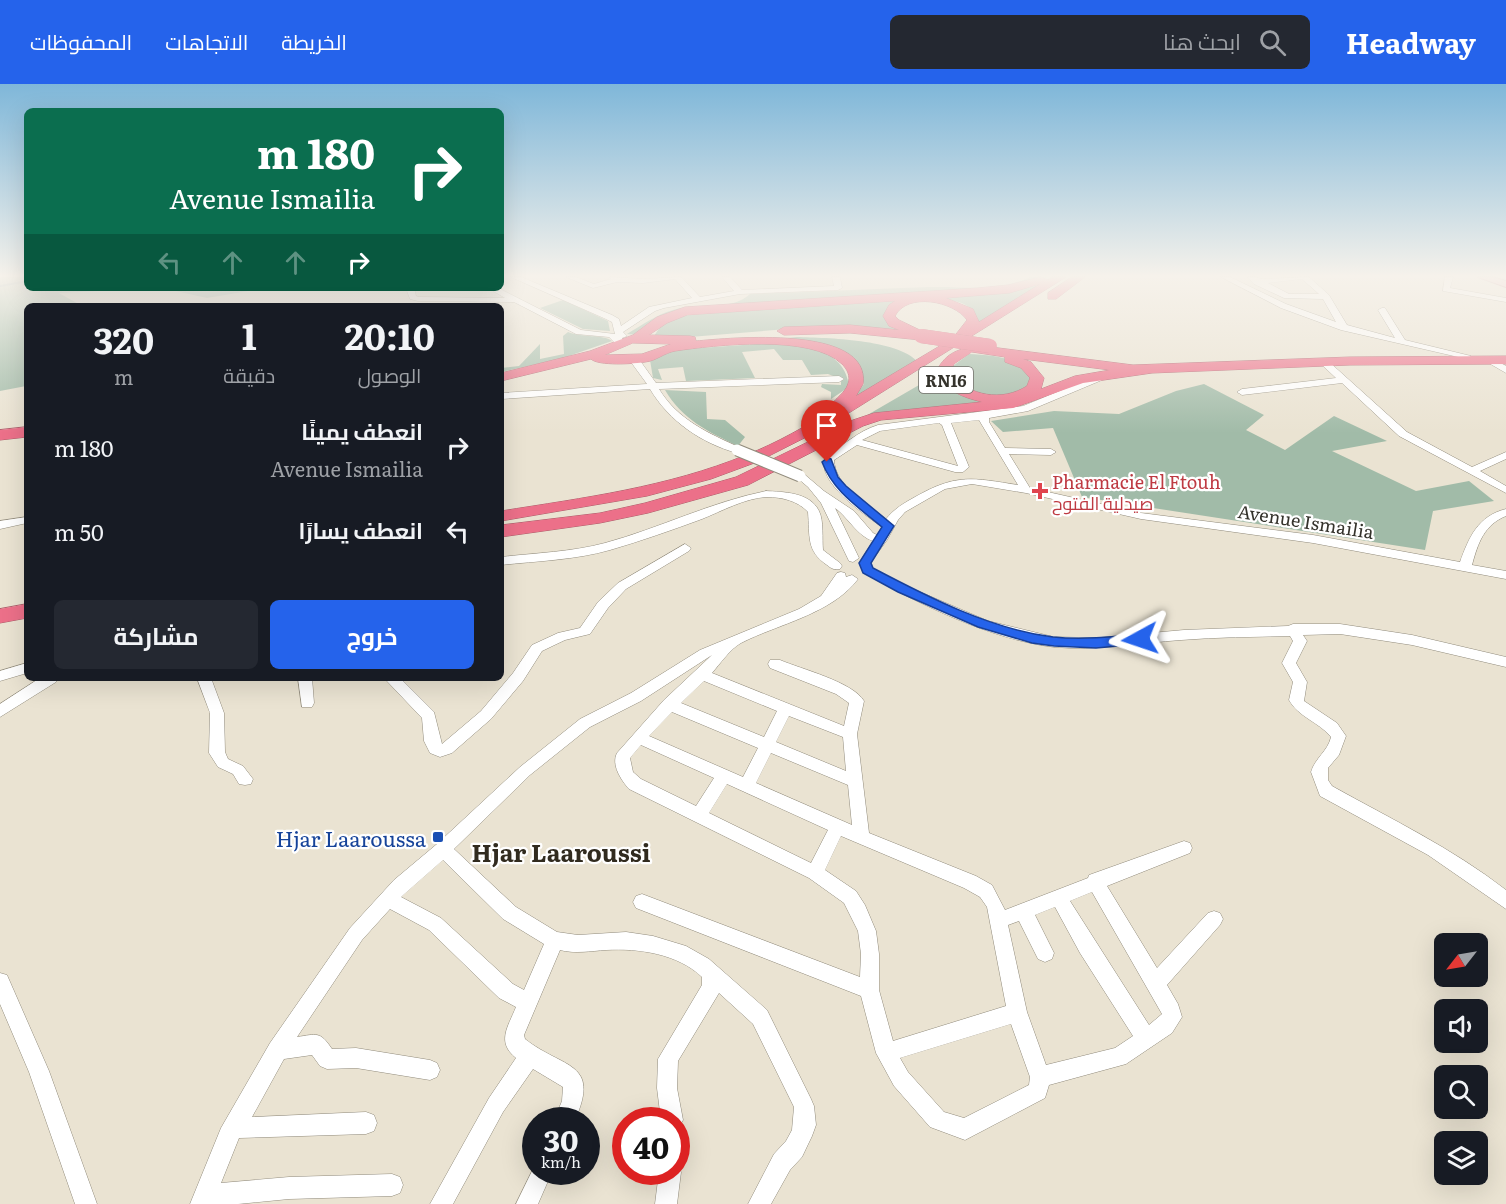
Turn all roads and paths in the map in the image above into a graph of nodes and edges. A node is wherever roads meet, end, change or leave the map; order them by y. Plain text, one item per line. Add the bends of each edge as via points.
1 (575, 329) edge
2 (614, 329) edge
3 (624, 329) edge
4 (648, 329) edge
5 (821, 329) edge
6 (835, 329) edge
7 (907, 329) edge
8 (967, 329) edge
9 (974, 329) edge
10 (993, 329) edge
11 (998, 329) edge
12 (1349, 329) edge
13 (1394, 329) edge
14 (617, 336) junction
15 (635, 338) junction
16 (918, 338) junction
17 (1402, 342) junction
18 (655, 345) junction
19 (946, 346) junction
20 (676, 347) junction
21 (991, 348) junction
22 (975, 349) junction
23 (1467, 356) junction
24 (1506, 358) edge
25 (638, 360) junction
26 (1490, 360) junction
27 (1324, 362) junction
28 (1149, 369) junction
29 (1506, 370) edge
30 (1124, 372) junction
31 (504, 378) edge
32 (504, 378) edge
33 (839, 379) dead end
34 (1343, 380) junction
35 (654, 386) junction
36 (1242, 392) dead end
37 (504, 396) edge
38 (984, 416) junction
39 (944, 421) junction
40 (24, 432) edge
41 (0, 435) edge
42 (24, 438) edge
43 (0, 441) edge
44 (856, 442) junction
45 (1001, 451) junction
46 (1051, 452) dead end
47 (1506, 455) edge
48 (1493, 462) junction
49 (1506, 467) edge
50 (963, 468) junction
51 (1473, 470) junction
52 (976, 482) junction
53 (1026, 490) junction
54 (1506, 490) edge
55 (822, 494) junction
56 (576, 512) junction
57 (1506, 512) edge
58 (504, 516) edge
59 (24, 521) edge
60 (0, 525) edge
61 (888, 526) junction
62 (504, 530) edge
63 (878, 543) junction
64 (686, 548) dead end
65 (504, 561) edge
66 (1468, 566) junction
67 (851, 567) junction
68 (1506, 575) edge
69 (1506, 585) edge
70 (24, 599) edge
71 (0, 603) edge
72 (24, 611) edge
73 (0, 616) edge
74 (1293, 629) junction
75 (733, 642) junction
76 (1506, 662) edge
77 (775, 664) dead end
78 (24, 669) edge
79 (703, 675) junction
80 (0, 676) edge
81 (46, 681) edge
82 (205, 681) edge
83 (305, 681) edge
84 (394, 681) edge
85 (307, 703) dead end
86 (669, 704) junction
87 (786, 708) junction
88 (0, 711) edge
89 (850, 734) junction
90 (638, 737) junction
91 (766, 745) junction
92 (723, 776) junction
93 (245, 779) dead end
94 (856, 783) junction
95 (746, 786) junction
96 (699, 816) junction
97 (838, 826) junction
98 (861, 837) junction
99 (1184, 848) dead end
100 (443, 849) junction
101 (815, 873) junction
102 (1095, 881) junction
103 (1058, 896) junction
104 (388, 899) junction
105 (1506, 901) edge
106 (642, 902) dead end
107 (1023, 911) junction
108 (1214, 919) dead end
109 (998, 921) junction
110 (555, 940) junction
111 (1045, 953) dead end
112 (711, 974) junction
113 (0, 982) edge
114 (1155, 984) junction
115 (869, 990) junction
116 (527, 1003) junction
117 (1017, 1012) junction
118 (1146, 1039) junction
119 (277, 1050) junction
120 (886, 1053) junction
121 (530, 1056) junction
122 (430, 1070) dead end
123 (1040, 1077) junction
124 (570, 1107) edge
125 (670, 1107) edge
126 (366, 1123) dead end
127 (233, 1128) junction
128 (392, 1185) dead end
129 (535, 1185) edge
130 (668, 1185) edge
131 (203, 1200) edge
132 (86, 1203) edge
133 (441, 1204) edge
134 (527, 1204) edge
135 (666, 1204) edge
136 (759, 1204) edge

1 - 14 street via 619,340
2 - 14 street
3 - 14 street
4 - 15 highway, RN16
5 - 18 highway, RN16
6 - 16 highway, RN16
7 - 19 highway
8 - 19 highway
9 - 19 highway
10 - 56 highway via 789,454 693,490
11 - 22 highway, RN16 via 948,362 942,374 958,390 975,396 1009,398 1029,392 1037,382 1034,372 1016,361
12 - 17 street
13 - 17 street
14 - 15 highway, RN16
14 - 25 highway via 619,355
14 - 31 highway, RN16 via 586,357
15 - 18 highway, RN16
16 - 19 highway, RN16, bridge
16 - 20 highway, RN16 via 835,332
16 - 22 highway, RN16
17 - 23 street
18 - 20 highway, RN16
18 - 25 highway, RN16
19 - 21 highway, RN16, bridge
19 - 56 highway via 783,444 733,466
20 - 56 highway via 800,342 841,356 857,374 857,384 837,407 814,422 736,462
21 - 22 highway
21 - 23 highway via 1137,365
21 - 28 highway via 1107,367
23 - 24 highway
24 - 26 highway
25 - 32 highway, RN16 via 595,359
25 - 35 street
26 - 27 highway
26 - 29 street
27 - 28 highway
27 - 34 street
28 - 30 highway
30 - 38 street via 1086,382 1025,409
30 - 56 highway via 1080,379 1013,404 879,416 742,481 600,518
33 - 35 street
34 - 36 street
34 - 51 street via 1403,434
35 - 37 street
35 - 55 street, bridge via 671,412 687,425 800,476
38 - 39 street
38 - 45 street
39 - 44 street via 891,425 869,432
39 - 50 street
40 - 41 highway
42 - 43 highway
44 - 50 street
44 - 61 street via 829,459 829,469 842,488
45 - 46 street
45 - 53 street
47 - 48 street
48 - 49 street
48 - 51 street
50 - 52 street via 975,476
51 - 54 street
52 - 53 street, Avenue Ismailia
52 - 61 street, Avenue Ismailia via 942,486 906,506
53 - 66 street, Avenue Ismailia via 1142,516 1286,535
55 - 63 street via 850,513
55 - 67 street via 833,512
56 - 58 highway
56 - 62 highway
57 - 66 street via 1479,528
59 - 60 street
61 - 63 street, Avenue Ismailia
63 - 67 street, Avenue Ismailia
64 - 84 street via 622,586 585,631 537,648 486,715 447,749 435,749 429,716
65 - 67 street via 606,547 746,498 775,494 801,500 814,512 820,555
66 - 68 street, Avenue Ismailia
66 - 69 street
67 - 74 street via 983,624 1054,642 1096,643
67 - 75 street via 826,598 794,617
70 - 71 highway
72 - 73 highway
74 - 76 street via 1377,633
74 - 105 street via 1300,641 1289,663 1300,682 1296,700 1339,736 1339,744 1320,764 1326,792 1434,850
75 - 79 street
75 - 100 street via 690,661 636,697 585,723 525,771
77 - 89 street via 853,697 857,705
78 - 80 street
79 - 86 street
79 - 87 street
81 - 88 street
82 - 93 street via 217,713 217,753 223,763 238,770
83 - 85 street
86 - 90 street
86 - 91 street
87 - 89 street
87 - 91 street
89 - 94 street
90 - 92 street
90 - 96 street via 622,757 626,775 635,784
91 - 94 street
91 - 95 street
92 - 95 street
92 - 96 street
94 - 98 street
95 - 97 street
96 - 101 street
97 - 98 street
97 - 101 street
98 - 109 street via 980,886 992,898
99 - 102 street
100 - 104 street
100 - 110 street via 528,928
101 - 115 street via 850,897 860,911 870,954
102 - 103 street
102 - 114 street
103 - 107 street
103 - 118 street via 1092,957
104 - 116 street via 435,924 506,991
104 - 119 street via 356,934
106 - 115 street
107 - 109 street
107 - 111 street
108 - 114 street
109 - 117 street
110 - 112 street via 663,946 701,964
110 - 116 street
112 - 125 street via 712,987 668,1059
112 - 136 street via 760,1017 804,1106 801,1136
113 - 132 street via 39,1071
114 - 118 street via 1172,1017
115 - 120 street
116 - 121 street via 513,1038
117 - 120 street
117 - 123 street
118 - 123 street via 1119,1057
119 - 122 street via 317,1044 327,1059 356,1058
119 - 127 street
120 - 123 street via 901,1079 937,1120 965,1129 1033,1095 1038,1091
121 - 124 street via 569,1077 574,1084
121 - 133 street via 496,1105
126 - 127 street
127 - 131 street
128 - 131 street via 289,1188
129 - 134 street
130 - 135 street

